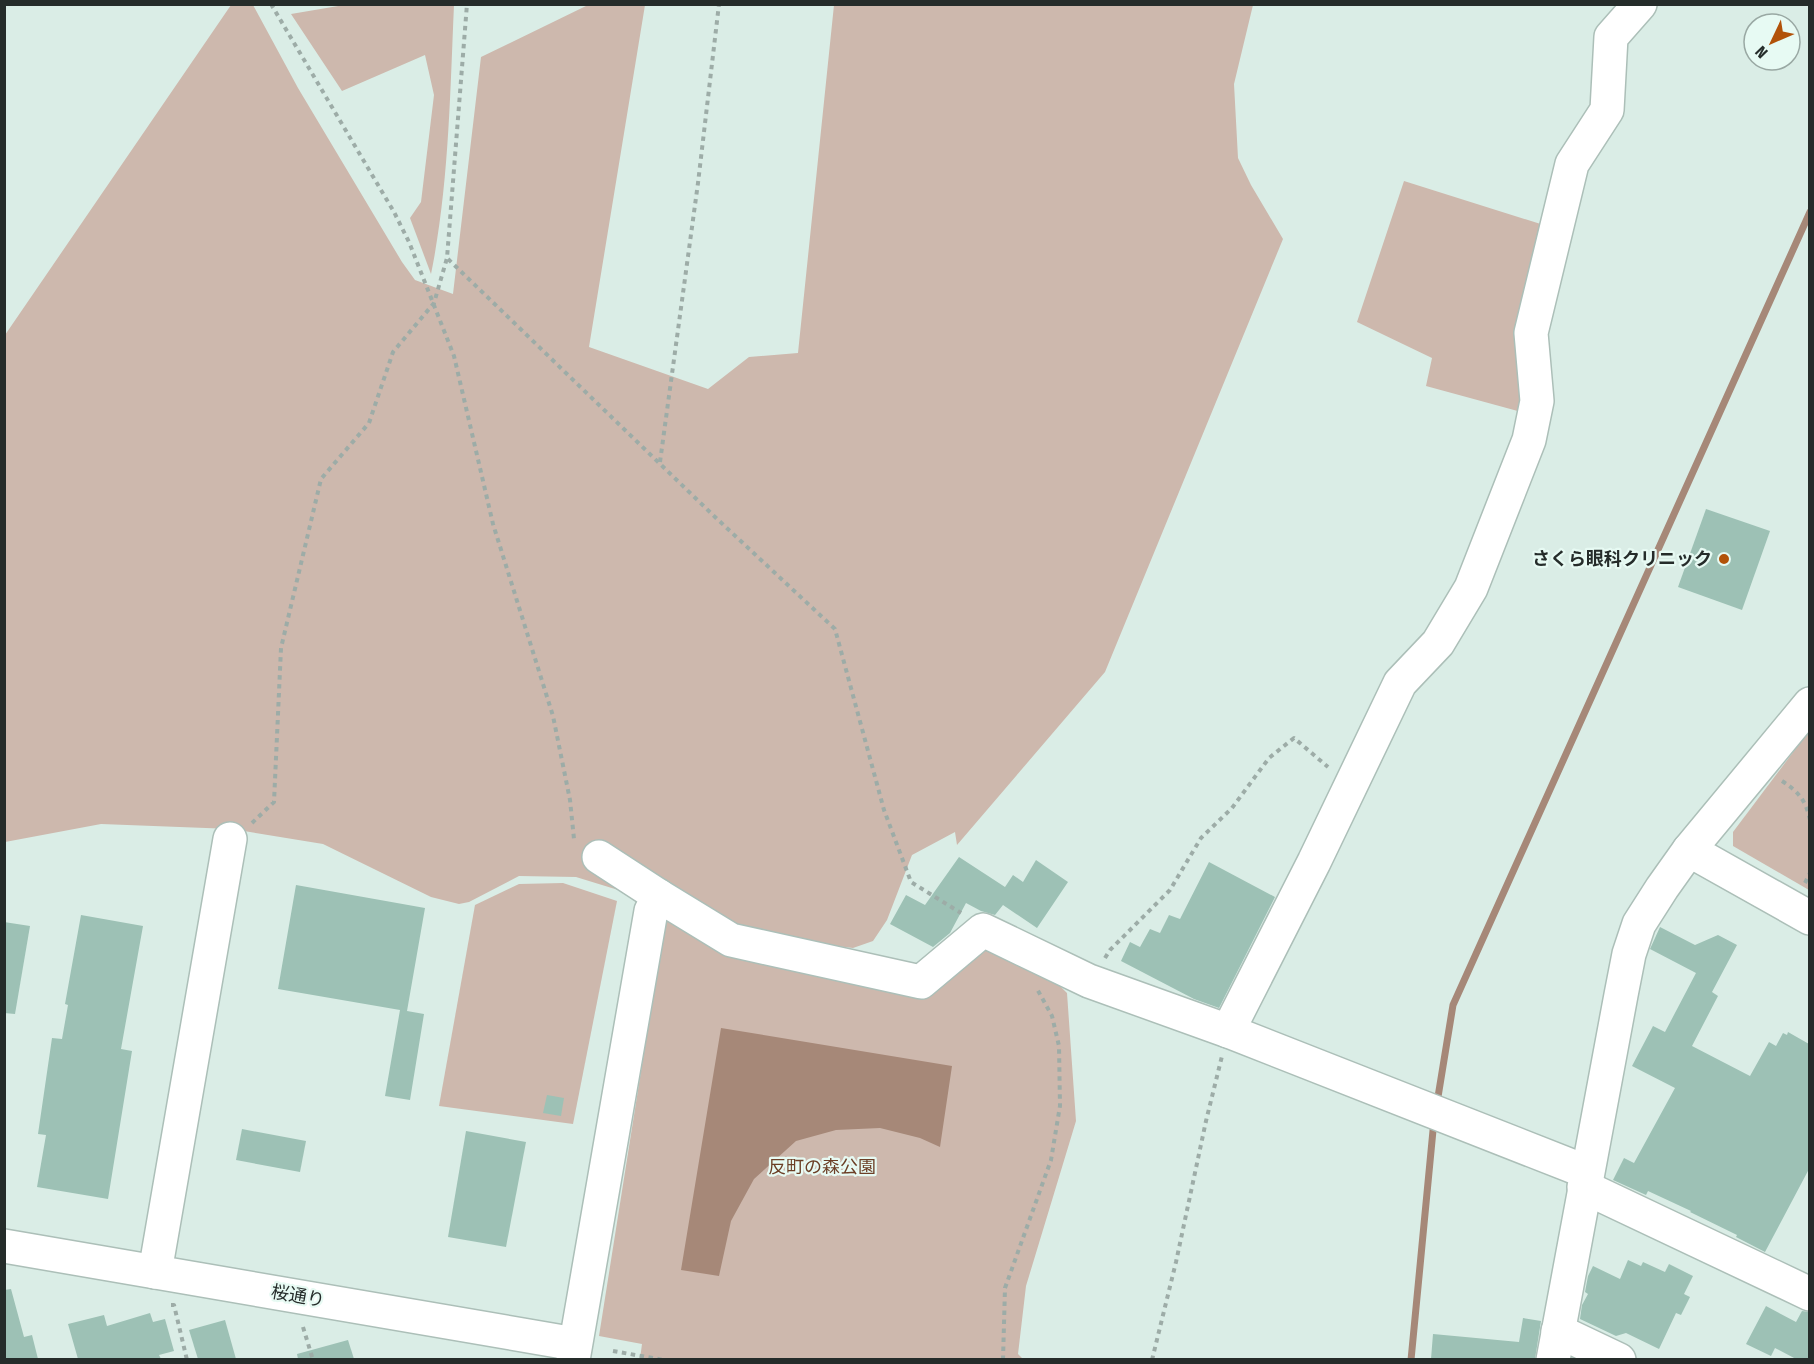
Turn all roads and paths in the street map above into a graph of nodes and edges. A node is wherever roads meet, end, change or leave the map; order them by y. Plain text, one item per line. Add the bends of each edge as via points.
1 (271, 4) edge
2 (467, 4) edge
3 (719, 4) edge
4 (1640, 4) edge
5 (447, 258) junction
6 (434, 303) junction
7 (660, 462) junction
8 (1809, 704) edge
9 (1778, 778) dead end
10 (1352, 784) junction
11 (1809, 820) edge
12 (230, 838) joint
13 (1689, 850) junction
14 (599, 857) joint
15 (655, 904) junction
16 (1809, 918) edge
17 (983, 930) junction
18 (1089, 981) junction
19 (1034, 985) dead end
20 (1228, 1030) junction
21 (1586, 1180) junction
22 (4, 1245) edge
23 (154, 1272) junction
24 (1809, 1294) edge
25 (167, 1304) dead end
26 (294, 1325) dead end
27 (1555, 1345) edge
28 (613, 1351) dead end
29 (574, 1352) edge
30 (187, 1359) edge
31 (313, 1359) edge
32 (664, 1359) edge
33 (1003, 1359) edge
34 (1152, 1359) edge
35 (1620, 1359) edge

1 - 6 path via 394,212
2 - 5 path
3 - 7 path
4 - 10 street via 1611,37 1607,110 1572,164 1531,333 1537,401 1529,440 1471,588 1438,643 1400,683
5 - 6 path
5 - 7 path
6 - 12 path via 393,352 369,423 321,479 281,648 274,802
6 - 14 path via 454,356 493,524 553,716 574,839
7 - 17 path via 835,629 884,810 911,882
8 - 13 street
9 - 11 path via 1801,797
10 - 18 path via 1294,738 1269,758 1232,808 1201,838 1170,890 1110,950
10 - 20 street
12 - 23 street
13 - 16 street
13 - 21 street via 1639,924 1629,954
14 - 15 street
15 - 17 street via 731,940 921,982
15 - 29 street
17 - 18 street
18 - 20 street
19 - 33 path via 1052,1016 1059,1046 1060,1106 1052,1160 1005,1288
20 - 21 street via 1436,1112
20 - 34 path
21 - 24 street
21 - 27 street
22 - 23 street, 桜通り
23 - 29 street, 桜通り
25 - 30 path via 174,1305
26 - 31 path via 304,1327
27 - 35 street
28 - 32 path

